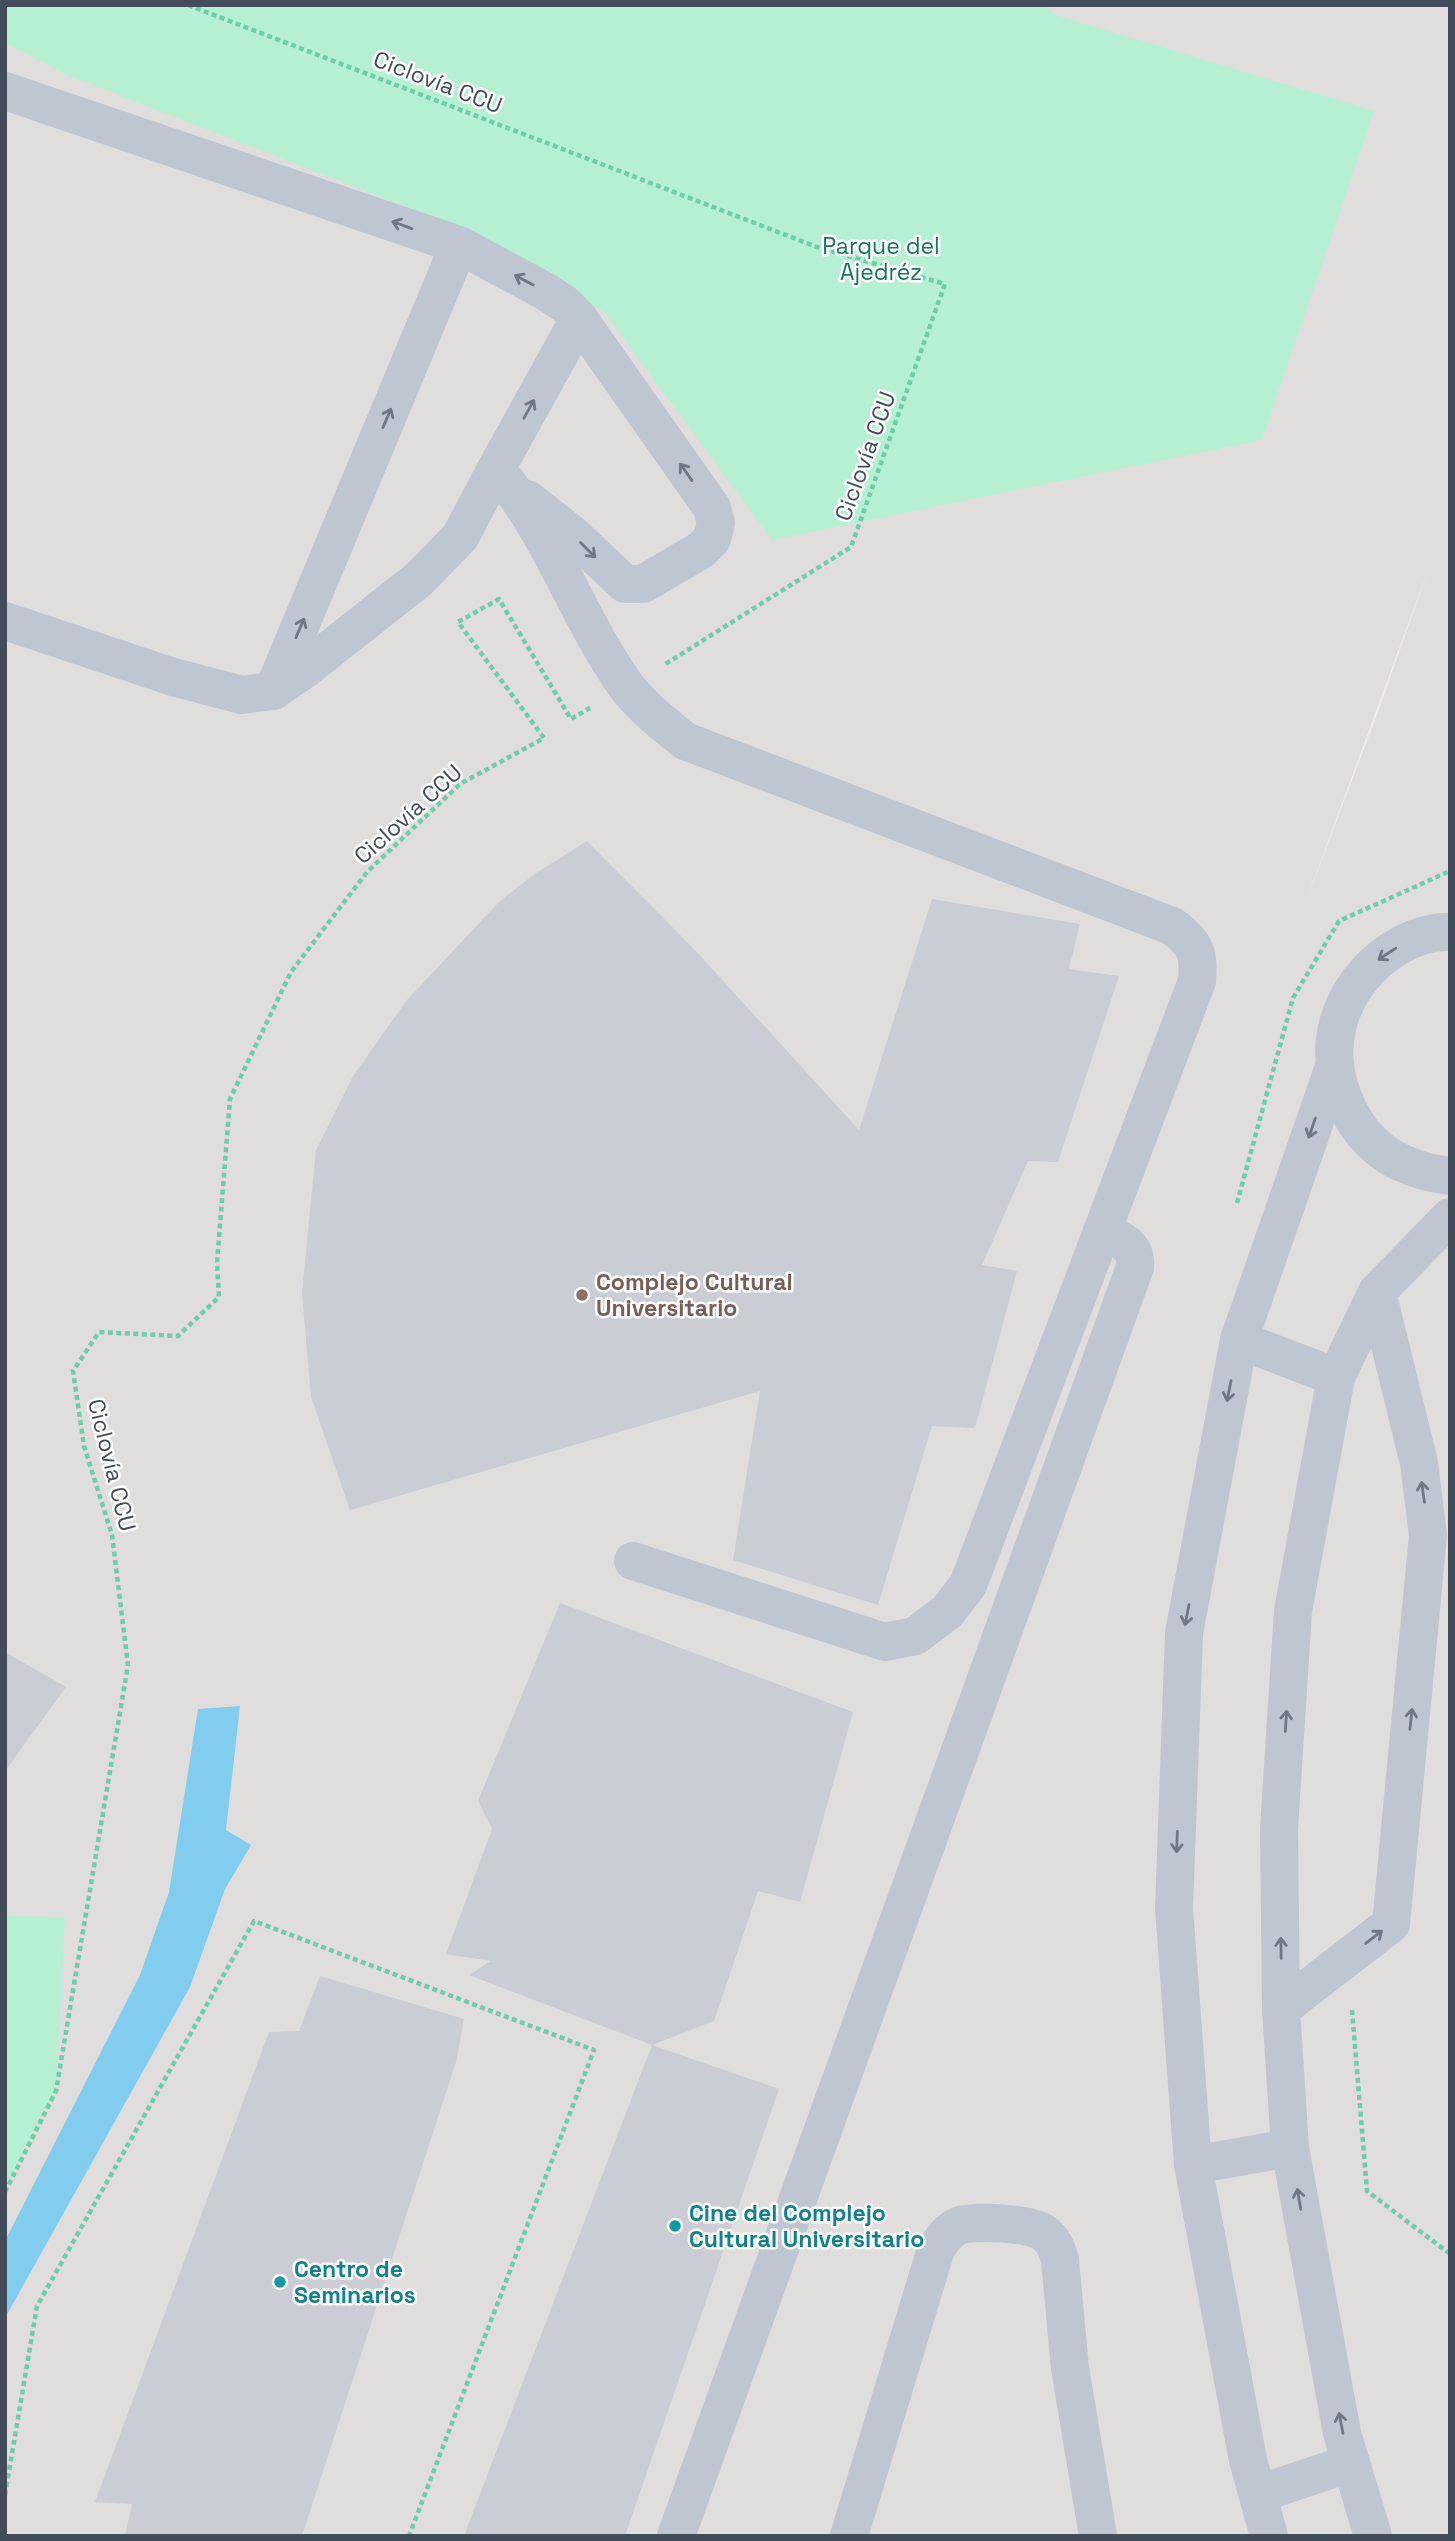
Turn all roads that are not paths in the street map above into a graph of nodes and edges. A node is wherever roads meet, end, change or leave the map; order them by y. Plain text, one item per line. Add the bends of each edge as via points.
1 (5, 91) edge
2 (458, 245) junction
3 (579, 319) junction
4 (506, 481) junction
5 (5, 621) edge
6 (274, 691) junction
7 (1450, 932) edge
8 (1335, 1064) junction
9 (1450, 1176) edge
10 (1450, 1217) edge
11 (1102, 1231) junction
12 (1377, 1292) junction
13 (1239, 1340) junction
14 (1336, 1377) junction
15 (633, 1561) dead end
16 (1281, 2009) junction
17 (1290, 2148) junction
18 (1193, 2165) junction
19 (1351, 2463) junction
20 (1258, 2494) junction
21 (676, 2536) edge
22 (849, 2536) edge
23 (1098, 2536) edge
24 (1269, 2536) edge
25 (1373, 2536) edge

2 -> 1 lane
3 -> 2 lane via 543,290
6 -> 2 lane
4 -> 3 lane
4 -> 3 lane via 625,584 643,584 712,539 716,523 712,508
4 - 6 lane via 419,579
4 - 11 lane via 627,687 685,741 1172,926 1190,939 1199,959 1197,981
5 - 6 lane via 242,695
7 -> 8 lane via 1408,940 1376,961 1352,990 1337,1025
8 - 9 lane via 1343,1099 1362,1131 1388,1156 1420,1171
8 -> 13 lane
10 - 12 lane
11 - 15 lane via 968,1585 947,1612 915,1636 885,1642
11 - 21 lane via 1132,1248 1135,1267
12 - 14 lane
16 -> 12 lane via 1391,1924 1429,1535 1419,1463
13 - 14 lane
13 -> 18 lane via 1184,1633 1174,1908
16 -> 14 lane via 1279,1829 1293,1611
16 - 17 lane
17 - 18 lane
19 -> 17 lane
18 - 20 lane
19 - 20 lane
19 - 25 lane
20 - 24 lane
22 - 23 lane via 936,2249 959,2225 976,2223 1026,2226 1043,2232 1055,2244

